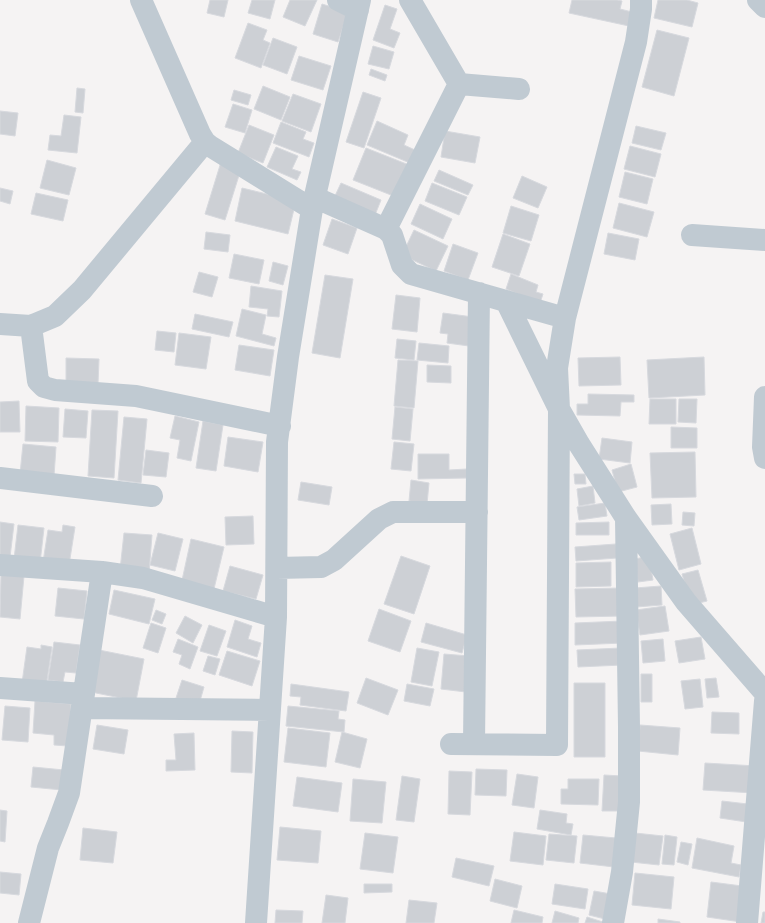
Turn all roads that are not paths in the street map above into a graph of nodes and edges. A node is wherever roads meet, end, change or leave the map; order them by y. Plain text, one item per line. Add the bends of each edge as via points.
1 (142, 0) edge
2 (338, 0) edge
3 (410, 0) edge
4 (640, 0) edge
5 (758, 0) edge
6 (359, 5) edge
7 (765, 8) edge
8 (459, 84) junction
9 (519, 89) dead end
10 (205, 142) junction
11 (313, 203) junction
12 (386, 229) junction
13 (692, 235) dead end
14 (765, 240) edge
15 (479, 294) junction
16 (506, 301) junction
17 (566, 318) junction
18 (0, 324) edge
19 (31, 326) junction
20 (765, 397) edge
21 (559, 410) junction
22 (280, 426) junction
23 (765, 458) edge
24 (0, 478) edge
25 (152, 496) dead end
26 (477, 512) junction
27 (626, 518) junction
28 (0, 565) edge
29 (277, 568) junction
30 (102, 572) junction
31 (276, 617) junction
32 (0, 688) edge
33 (765, 693) edge
34 (83, 701) junction
35 (765, 701) edge
36 (269, 710) junction
37 (451, 744) dead end
38 (474, 744) junction
39 (29, 923) edge
40 (256, 923) edge
41 (613, 923) edge
42 (747, 923) edge

1 - 10 street
2 - 6 street
3 - 8 street
4 - 17 street via 636,42
5 - 7 street
6 - 11 street
8 - 9 street
8 - 12 street
10 - 11 street
10 - 19 street via 82,290 55,316
11 - 12 street
11 - 22 street via 288,357
12 - 15 street via 392,235 402,265 411,274
13 - 14 street
15 - 16 street
15 - 26 street
16 - 17 street
16 - 21 street
17 - 21 street via 557,368
18 - 19 street
19 - 22 street via 38,380 44,386 55,390 136,396
20 - 23 street
21 - 27 street
21 - 38 street via 557,746
22 - 29 street via 277,442
24 - 25 street
26 - 29 street via 393,512 380,519 334,560 322,567
26 - 38 street
27 - 33 street via 686,602
27 - 41 street via 629,802 622,872
28 - 30 street
29 - 31 street
30 - 31 street via 143,578
30 - 34 street
31 - 36 street
32 - 34 street
34 - 36 street
34 - 39 street via 69,793 48,848
35 - 42 street
36 - 40 street
37 - 38 street

